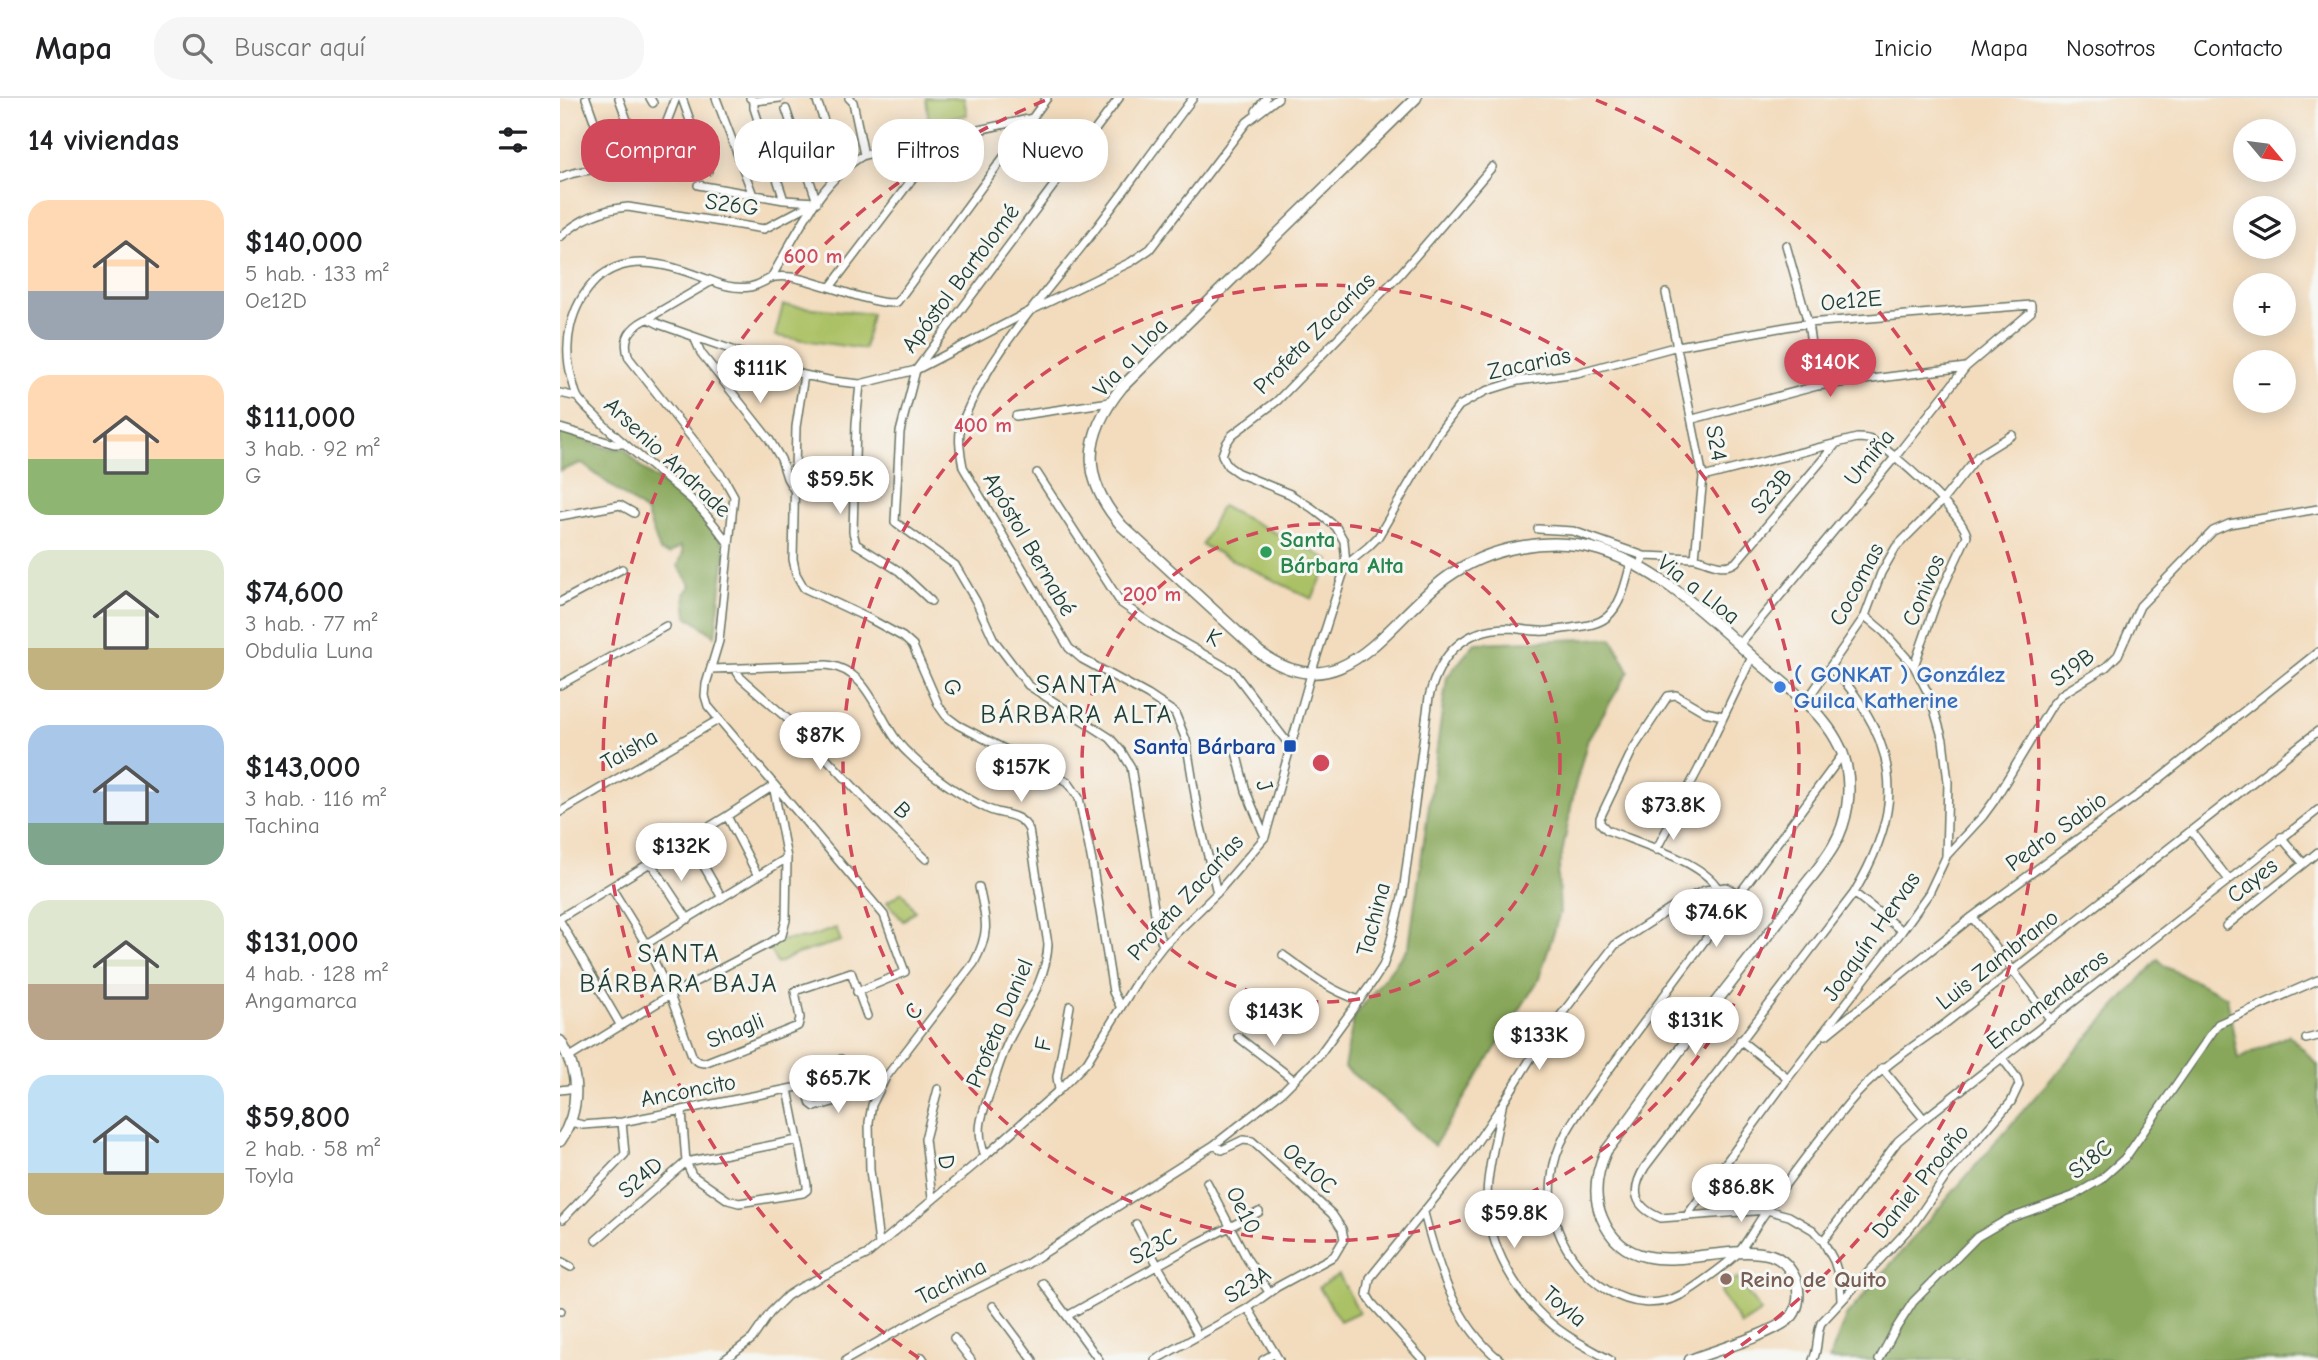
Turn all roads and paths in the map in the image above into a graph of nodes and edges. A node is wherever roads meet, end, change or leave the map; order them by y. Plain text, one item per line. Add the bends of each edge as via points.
1 (586, 98) edge
2 (619, 98) edge
3 (676, 98) edge
4 (682, 98) edge
5 (716, 98) edge
6 (780, 98) edge
7 (816, 98) edge
8 (849, 98) edge
9 (1047, 98) edge
10 (1119, 98) edge
11 (1193, 98) edge
12 (1266, 98) edge
13 (1278, 98) edge
14 (1416, 98) edge
15 (752, 100) edge
16 (786, 109) dead end
17 (1033, 118) junction
18 (593, 119) edge
19 (627, 119) edge
20 (668, 119) edge
21 (689, 119) edge
22 (823, 119) edge
23 (1247, 122) junction
24 (984, 128) edge
25 (872, 153) edge
26 (864, 155) junction
27 (858, 159) edge
28 (1493, 167) dead end
29 (581, 170) edge
30 (560, 178) edge
31 (832, 182) edge
32 (910, 182) edge
33 (698, 184) dead end
34 (753, 195) junction
35 (784, 200) junction
36 (817, 202) junction
37 (560, 237) edge
38 (1786, 244) dead end
39 (772, 276) junction
40 (712, 281) junction
41 (831, 286) junction
42 (1666, 293) dead end
43 (2028, 304) joint
44 (1030, 311) junction
45 (649, 319) junction
46 (1808, 323) junction
47 (694, 337) junction
48 (1678, 346) junction
49 (1966, 367) junction
50 (916, 370) junction
51 (804, 375) junction
52 (860, 384) junction
53 (1817, 386) junction
54 (560, 393) edge
55 (577, 397) junction
56 (1110, 402) junction
57 (1016, 416) dead end
58 (1693, 419) junction
59 (560, 428) edge
60 (2012, 435) dead end
61 (624, 444) junction
62 (1835, 445) junction
63 (1896, 456) junction
64 (1037, 473) dead end
65 (1703, 477) junction
66 (794, 491) junction
67 (1942, 501) junction
68 (2318, 509) edge
69 (634, 513) dead end
70 (560, 516) edge
71 (1538, 529) dead end
72 (729, 544) junction
73 (1644, 556) junction
74 (1695, 558) junction
75 (1346, 565) junction
76 (1636, 565) junction
77 (622, 569) dead end
78 (931, 601) dead end
79 (560, 602) edge
80 (1865, 616) junction
81 (666, 626) dead end
82 (1739, 645) junction
83 (2315, 655) edge
84 (1752, 657) junction
85 (1914, 666) junction
86 (2318, 666) edge
87 (1829, 668) junction
88 (711, 669) junction
89 (735, 669) junction
90 (1311, 674) junction
91 (560, 685) edge
92 (1805, 703) junction
93 (1723, 716) junction
94 (718, 720) junction
95 (2318, 731) edge
96 (1234, 744) dead end
97 (1290, 746) junction
98 (1843, 754) junction
99 (773, 786) junction
100 (2318, 810) edge
101 (560, 812) edge
102 (727, 816) junction
103 (2192, 832) junction
104 (1265, 837) junction
105 (2281, 837) junction
106 (689, 840) junction
107 (1656, 850) junction
108 (2318, 852) edge
109 (1946, 857) junction
110 (788, 858) junction
111 (926, 859) dead end
112 (651, 863) junction
113 (2302, 863) junction
114 (758, 876) junction
115 (2229, 880) junction
116 (611, 887) junction
117 (979, 887) dead end
118 (1717, 887) junction
119 (1217, 893) junction
120 (1854, 893) junction
121 (1739, 894) junction
122 (722, 898) junction
123 (1972, 917) junction
124 (688, 919) junction
125 (560, 920) edge
126 (2226, 926) dead end
127 (1902, 931) junction
128 (646, 944) junction
129 (1163, 946) junction
130 (1283, 955) dead end
131 (2012, 970) junction
132 (2318, 980) edge
133 (857, 992) junction
134 (670, 995) junction
135 (1360, 1000) junction
136 (1070, 1006) dead end
137 (1120, 1006) junction
138 (867, 1016) dead end
139 (2052, 1020) junction
140 (621, 1026) junction
141 (2318, 1035) edge
142 (1238, 1037) dead end
143 (2306, 1039) dead end
144 (1740, 1040) junction
145 (560, 1041) edge
146 (1817, 1042) junction
147 (570, 1057) junction
148 (2002, 1058) junction
149 (841, 1059) dead end
150 (1882, 1068) junction
151 (1788, 1078) junction
152 (1294, 1080) junction
153 (576, 1088) junction
154 (788, 1089) junction
155 (938, 1089) dead end
156 (560, 1090) edge
157 (1059, 1090) junction
158 (1503, 1105) junction
159 (682, 1112) junction
160 (1924, 1119) junction
161 (571, 1122) junction
162 (622, 1122) junction
163 (798, 1140) junction
164 (560, 1141) edge
165 (1214, 1145) junction
166 (985, 1156) junction
167 (686, 1162) junction
168 (1208, 1182) dead end
169 (932, 1198) junction
170 (1767, 1210) junction
171 (1259, 1212) dead end
172 (1424, 1213) junction
173 (1688, 1214) junction
174 (563, 1219) dead end
175 (1136, 1224) dead end
176 (1231, 1226) junction
177 (1342, 1229) joint
178 (596, 1240) dead end
179 (1823, 1241) junction
180 (879, 1244) junction
181 (1737, 1254) junction
182 (560, 1261) edge
183 (1158, 1266) junction
184 (571, 1267) dead end
185 (1043, 1283) dead end
186 (1269, 1292) junction
187 (1842, 1300) junction
188 (993, 1306) dead end
189 (1248, 1308) junction
190 (1068, 1316) junction
191 (1198, 1335) junction
192 (954, 1338) dead end
193 (1277, 1357) edge
194 (724, 1360) edge
195 (846, 1360) edge
196 (971, 1360) edge
197 (1033, 1360) edge
198 (1099, 1360) edge
199 (1155, 1360) edge
200 (1263, 1360) edge
201 (1423, 1360) edge
202 (1500, 1360) edge
203 (1611, 1360) edge
204 (1690, 1360) edge
205 (1813, 1360) edge
206 (1879, 1360) edge

1 - 18 street
2 - 19 street
3 - 20 street
4 - 21 street
5 - 34 street
6 - 15 street
7 - 22 street
8 - 26 street
9 - 17 street
10 - 50 street, Apóstol Bartolomé
11 - 44 street, Apóstol Bernabé
12 - 23 street
13 - 23 street
14 - 56 street, Via a Lloa
15 - 35 street
16 - 36 street
17 - 24 street
17 - 41 street via 901,299 888,304
23 - 44 street via 1150,249
25 - 26 street
26 - 27 street
28 - 75 street, Profeta Zacarías via 1391,283 1277,401 1226,444 1222,455 1228,466 1290,494 1336,527 1344,541
29 - 30 street
31 - 36 street
32 - 41 street
33 - 34 street
34 - 35 street
35 - 36 street
36 - 37 street, S26G via 764,229 611,208
36 - 39 street
38 - 46 street
39 - 40 street, Arsenio Andrade via 751,287 730,288
39 - 41 street
40 - 45 street
40 - 55 street, Arsenio Andrade via 645,262 631,262 601,276 577,304 570,323 569,369
42 - 48 street, S24
43 - 46 street, Oe12E
43 - 49 street, Umiña via 2031,313
44 - 50 street
44 - 119 street, Apóstol Bernabé via 982,382 962,422 963,467 1069,648 1175,713 1186,740
45 - 47 street
45 - 72 street via 632,329 625,348 730,488 734,505
46 - 48 street, Oe12E
46 - 53 street
47 - 51 street
47 - 66 street via 701,353 782,459
48 - 58 street, S24
48 - 75 street, Zacarias via 1577,373 1518,381 1459,406 1378,537
49 - 53 street
49 - 63 street, Umiña
50 - 52 street
50 - 129 street, Apóstol Bartolomé via 900,432 895,522 955,565 994,640 1028,685 1110,738 1131,766
51 - 52 street
51 - 66 street, G
52 - 78 street via 855,437 856,544 899,571
53 - 58 street
54 - 55 street
55 - 61 street, Arsenio Andrade
56 - 57 street
56 - 90 street, Via a Lloa via 1097,425 1090,454 1098,491 1108,509 1259,652 1285,667
58 - 65 street, S24
59 - 61 street
60 - 67 street, Cocomas via 1978,456
61 - 72 street, Arsenio Andrade via 692,500
62 - 63 street via 1864,438
62 - 65 street
62 - 74 street, S23B via 1736,562 1729,567
63 - 67 street
63 - 82 street, Umiña
64 - 97 street, K via 1121,603 1233,671
65 - 74 street, S24
66 - 137 street, G via 793,559 804,589 903,638 913,646 946,716 1075,790 1113,992
67 - 80 street, Cocomas via 1896,547
67 - 85 street, Conivos via 1967,536
68 - 109 street, S19B via 2229,524 2213,531 2140,606 2118,655 2052,705 1994,801
69 - 70 street via 620,505
71 - 73 street via 1573,531
72 - 88 street via 719,641
73 - 74 street
73 - 76 street, Tachina
75 - 90 street, Profeta Zacarías
76 - 82 street, Via a Lloa via 1676,590
76 - 90 street, Via a Lloa via 1575,545 1496,552 1446,578 1355,659 1330,672
76 - 135 street, Tachina via 1619,602 1593,625 1473,633 1441,663 1429,697 1403,893 1383,966
77 - 79 street
80 - 85 street, Joaquín Hervas
80 - 87 street, Cocomas
81 - 91 street
82 - 84 street, Via a Lloa
83 - 86 street
83 - 123 street, Pedro Sabio via 2158,780
84 - 92 street, Via a Lloa
84 - 93 street
85 - 109 street, Joaquín Hervas via 1931,699 1943,740 1948,782
87 - 92 street, Cocomas
87 - 120 street via 1850,688 1875,728 1889,781 1888,816 1871,864
88 - 89 street, Profeta Daniel
88 - 94 street via 705,696
89 - 111 street, B
89 - 166 street, Profeta Daniel via 839,666 872,697 905,751 935,777 989,809 1025,822 1048,944 1047,961 1009,1041 979,1123
90 - 97 street, Profeta Zacarías
92 - 98 street, Via a Lloa via 1832,731
93 - 107 street
93 - 107 street via 1676,695 1668,696 1633,749 1600,823
94 - 99 street
94 - 101 street, Taisha
95 - 103 street, Luis Zambrano
96 - 104 street, J via 1245,791
97 - 104 street, Profeta Zacarías
98 - 121 street, Luis Zambrano
98 - 181 street via 1849,797 1834,845 1606,1152 1597,1175 1595,1187 1603,1221 1632,1251 1663,1259
99 - 102 street
99 - 110 street
99 - 133 street via 884,915 905,972
100 - 105 street, Encomenderos
102 - 106 street
102 - 114 street
103 - 115 street
103 - 131 street, Luis Zambrano
104 - 119 street, Profeta Zacarías
105 - 113 street, Cayes
105 - 115 street, Encomenderos
106 - 112 street
106 - 122 street
107 - 118 street via 1704,872
108 - 113 street, Cayes
109 - 127 street, Joaquín Hervas via 1929,893
110 - 114 street
110 - 134 street via 782,935
112 - 116 street
112 - 124 street
113 - 126 street, Cayes
114 - 122 street
115 - 139 street, Encomenderos
116 - 125 street
116 - 128 street, Shagli
117 - 180 street, C via 987,925 984,945 886,1077 872,1105 870,1170
118 - 121 street
118 - 158 street via 1686,899 1615,945 1544,1037
119 - 129 street, Profeta Zacarías
120 - 127 street
120 - 144 street
121 - 181 street, Luis Zambrano via 1568,1128 1552,1176 1558,1231 1600,1288 1626,1300 1657,1304 1683,1294
122 - 124 street
123 - 131 street
123 - 146 street, Pedro Sabio
124 - 128 street
125 - 140 street
127 - 146 street, Joaquín Hervas
128 - 134 street, Shagli
129 - 137 street, Profeta Zacarías
130 - 135 street via 1327,985
131 - 139 street
131 - 150 street, Luis Zambrano
132 - 206 street, S18C via 2218,1024 2126,1157 2073,1196 2008,1219 1977,1237 1913,1302
133 - 134 street, Shagli via 851,972 796,990 798,1026 704,1063 693,1058
133 - 138 street, Shagli
134 - 140 street
135 - 152 street, Tachina via 1320,1054
136 - 157 street, F via 1057,1077
137 - 157 street, Profeta Zacarías via 1087,1062
139 - 148 street, Encomenderos
140 - 147 street
141 - 143 street
142 - 152 street
144 - 151 street
144 - 173 street via 1637,1180 1639,1203 1648,1212 1661,1217
145 - 147 street
146 - 151 street, Joaquín Hervas
147 - 153 street
148 - 160 street, Encomenderos
148 - 187 street, Daniel Proaño via 2019,1085 2011,1102 1947,1175 1915,1222
149 - 154 street via 839,1100 813,1106 806,1087
150 - 160 street
150 - 170 street, Luis Zambrano via 1850,1101
151 - 173 street, Joaquín Hervas
152 - 165 street, Tachina
153 - 156 street
153 - 161 street
154 - 159 street, Anconcito
154 - 163 street
155 - 169 street, D via 925,1139
157 - 166 street, Profeta Zacarías
158 - 172 street
158 - 203 street, Toyla via 1488,1182 1491,1226 1508,1272 1543,1316 1567,1336
159 - 162 street, Anconcito
159 - 167 street
160 - 179 street, Encomenderos via 1898,1141
161 - 162 street, Anconcito
161 - 164 street
162 - 174 street via 623,1158
163 - 167 street, S24D
163 - 167 street via 807,1190 803,1193 740,1203 728,1200 695,1178
165 - 177 street, Oe10C via 1222,1150 1248,1139 1332,1214
165 - 195 street, Tachina via 1027,1264
166 - 169 street, Profeta Zacarías
167 - 178 street, S24D
168 - 176 street, Oe10
169 - 180 street, Profeta Zacarías
170 - 173 street
170 - 179 street via 1802,1222
170 - 181 street, Luis Zambrano
171 - 176 street, S23C
172 - 201 street via 1367,1286 1372,1303
172 - 202 street via 1448,1289 1475,1334
175 - 183 street
176 - 183 street, S23C
176 - 186 street, Oe10
177 - 186 street, S23A via 1343,1239 1334,1256
179 - 187 street via 1840,1279
180 - 194 street, Profeta Zacarías via 786,1296 752,1339
181 - 204 street via 1768,1254 1790,1268 1798,1287 1794,1313 1764,1332
182 - 184 street
183 - 190 street, S23C
183 - 191 street
185 - 190 street
186 - 189 street, S23A
187 - 205 street, Daniel Proaño via 1818,1329
188 - 197 street
189 - 191 street, S23A
189 - 193 street
190 - 198 street
191 - 199 street, S23A
192 - 196 street
193 - 200 street

